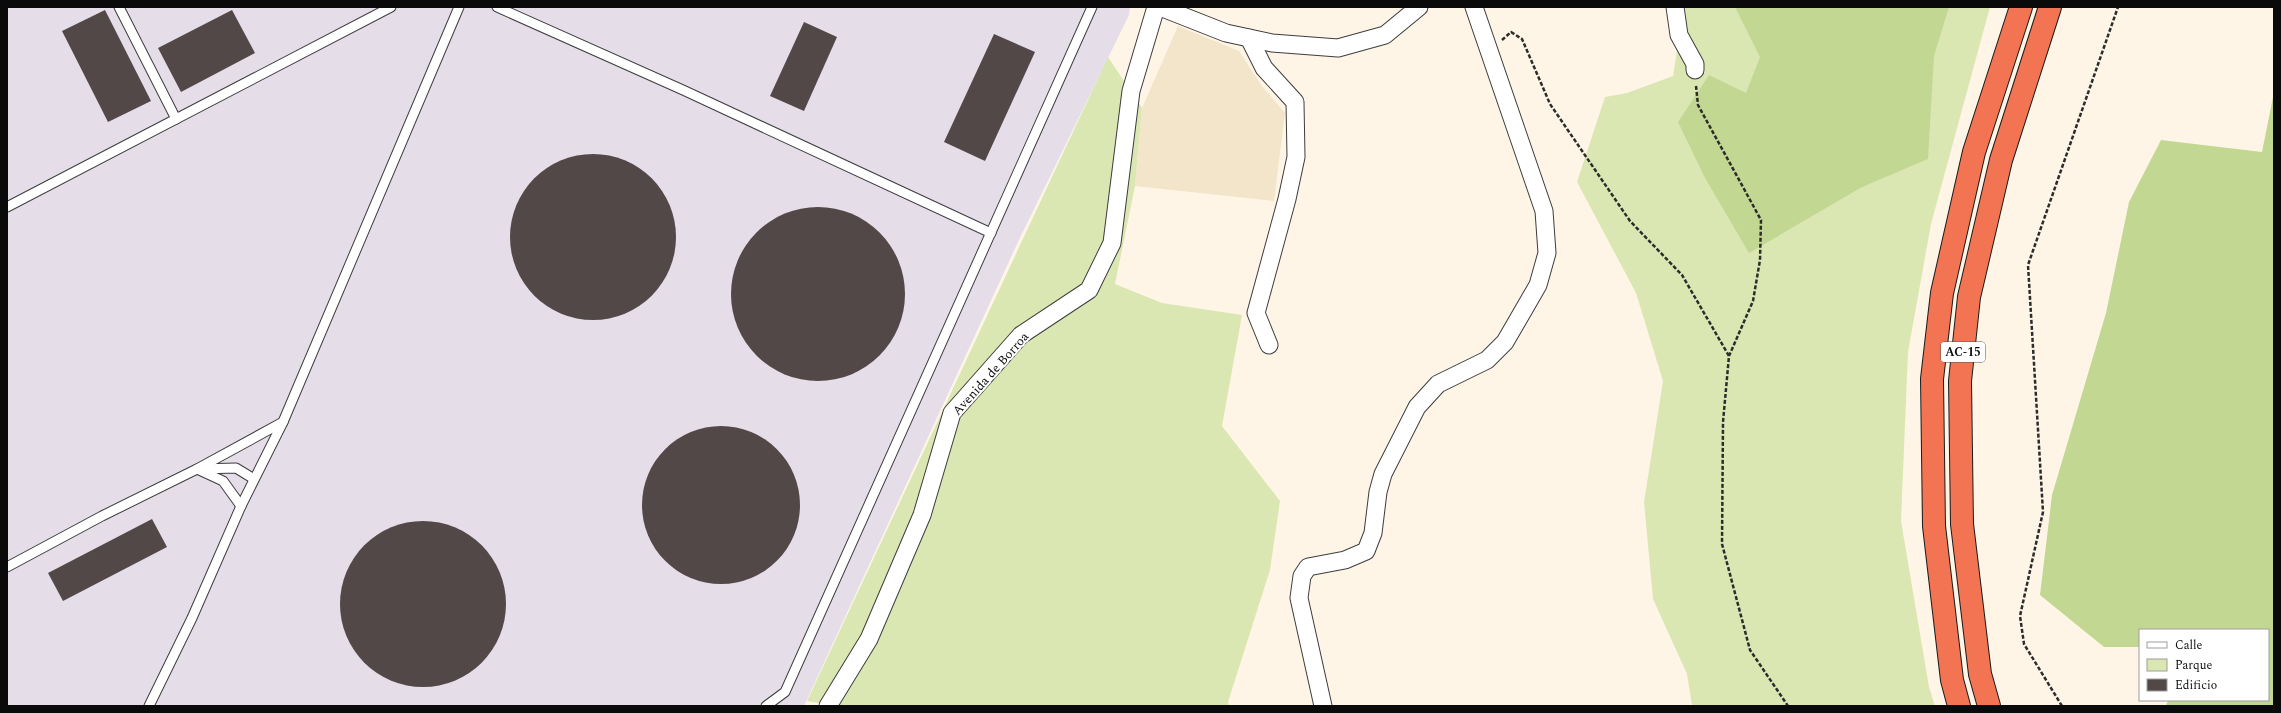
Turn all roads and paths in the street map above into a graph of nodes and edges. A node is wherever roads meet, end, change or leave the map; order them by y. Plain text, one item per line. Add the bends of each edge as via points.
1 (119, 7) edge
2 (391, 7) edge
3 (459, 7) edge
4 (497, 7) edge
5 (1092, 7) edge
6 (1156, 7) edge
7 (1160, 7) edge
8 (1419, 7) edge
9 (1474, 7) edge
10 (1675, 7) edge
11 (2021, 7) edge
12 (2050, 7) edge
13 (2118, 7) edge
14 (1249, 38) junction
15 (1502, 46) dead end
16 (1695, 70) joint
17 (176, 119) junction
18 (7, 207) edge
19 (991, 233) junction
20 (1268, 345) dead end
21 (1729, 356) junction
22 (283, 422) junction
23 (197, 469) junction
24 (254, 479) junction
25 (241, 506) junction
26 (7, 567) edge
27 (149, 706) edge
28 (766, 706) edge
29 (828, 706) edge
30 (1322, 706) edge
31 (1788, 706) edge
32 (1959, 706) edge
33 (1989, 706) edge
34 (2062, 706) edge

1 - 17 lane
2 - 17 lane
3 - 22 lane
4 - 19 lane
5 - 19 lane
6 - 29 street, Avenida de Borroa via 1131,91 1112,243 1089,290 1021,335 952,413 922,515 869,639
7 - 14 street via 1226,33
8 - 14 street via 1385,35 1338,48 1272,43
9 - 30 street via 1544,211 1547,253 1538,285 1505,342 1487,360 1438,384 1417,407 1383,474 1373,533 1366,551 1345,560 1308,567 1302,576 1299,598
10 - 16 street via 1679,35 1695,64
11 - 32 highway, AC-15 via 1974,152 1942,293 1932,379 1934,526 1952,680
12 - 33 highway, AC-15 via 2001,160 1969,297 1960,381 1962,524 1980,674
13 - 34 path via 2028,265 2043,512 2020,616 2024,644
14 - 20 street via 1264,68 1295,102 1296,157 1288,199 1256,313
15 - 21 path via 1503,39 1511,32 1522,39 1550,104 1630,221 1682,275
16 - 21 path via 1698,106 1761,220 1760,260 1753,301
17 - 18 lane
19 - 28 lane via 785,692
21 - 31 path via 1723,422 1722,544 1750,650
22 - 23 lane
22 - 24 lane
23 - 24 lane via 236,468
23 - 25 lane via 223,481
23 - 26 lane
24 - 25 lane
25 - 27 lane via 192,618

